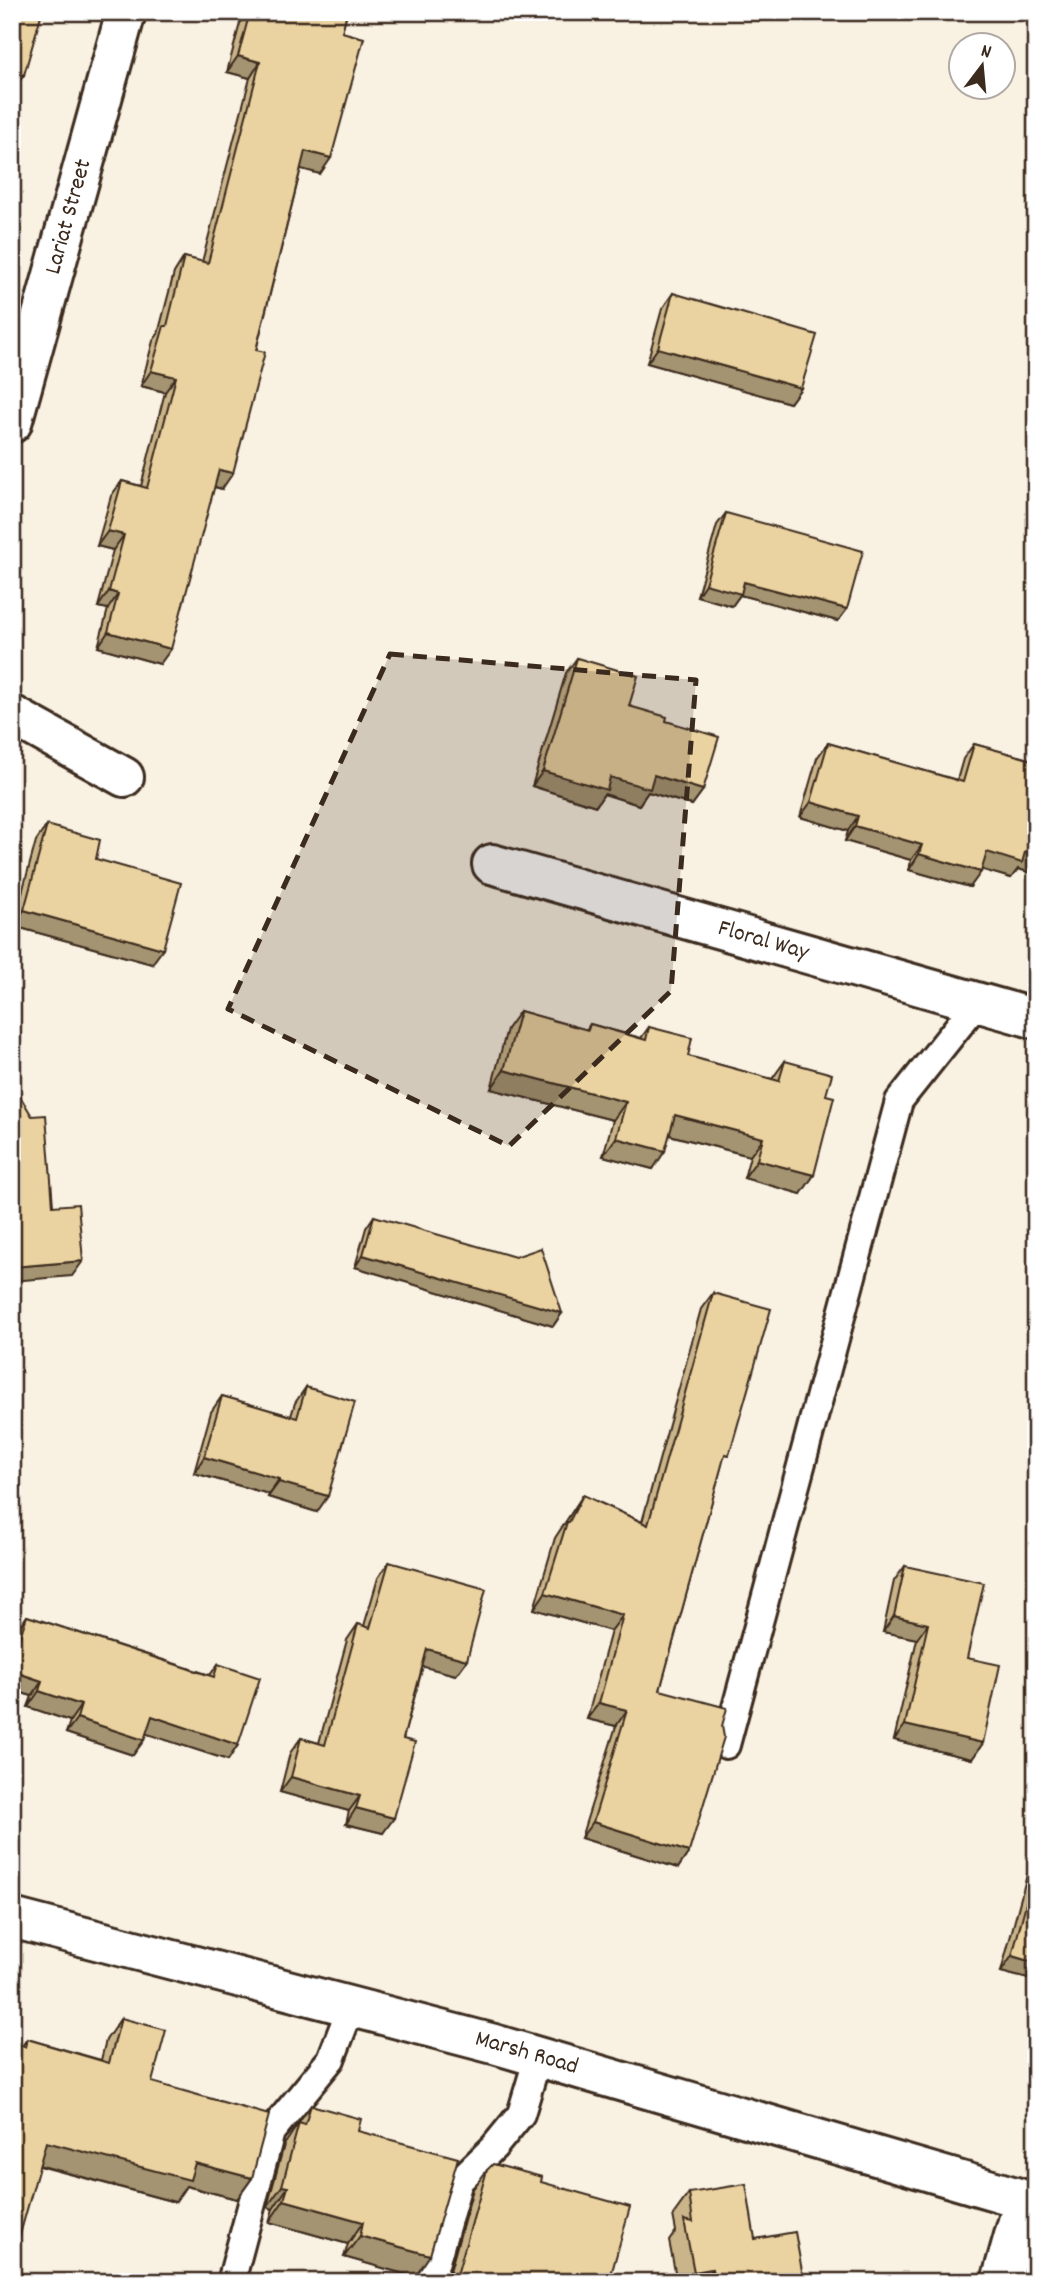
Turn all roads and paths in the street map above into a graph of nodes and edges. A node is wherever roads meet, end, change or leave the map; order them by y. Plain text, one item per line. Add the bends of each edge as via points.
1 (126, 12) edge
2 (12, 424) edge
3 (12, 715) edge
4 (124, 777) dead end
5 (492, 864) dead end
6 (977, 1003) junction
7 (1036, 1019) edge
8 (726, 1745) edge
9 (12, 1918) edge
10 (351, 2007) junction
11 (538, 2057) junction
12 (1030, 2201) edge
13 (231, 2282) edge
14 (430, 2282) edge
15 (1001, 2282) edge

1 - 2 street, Lariat Street
3 - 4 street
5 - 6 street, Floral Way
6 - 7 street, Floral Way
6 - 8 lane via 899,1101
9 - 10 street, Marsh Road
10 - 11 street, Marsh Road
10 - 13 lane via 331,2059 271,2132
11 - 12 street, Marsh Road
11 - 14 lane via 521,2114 459,2180
12 - 15 street

